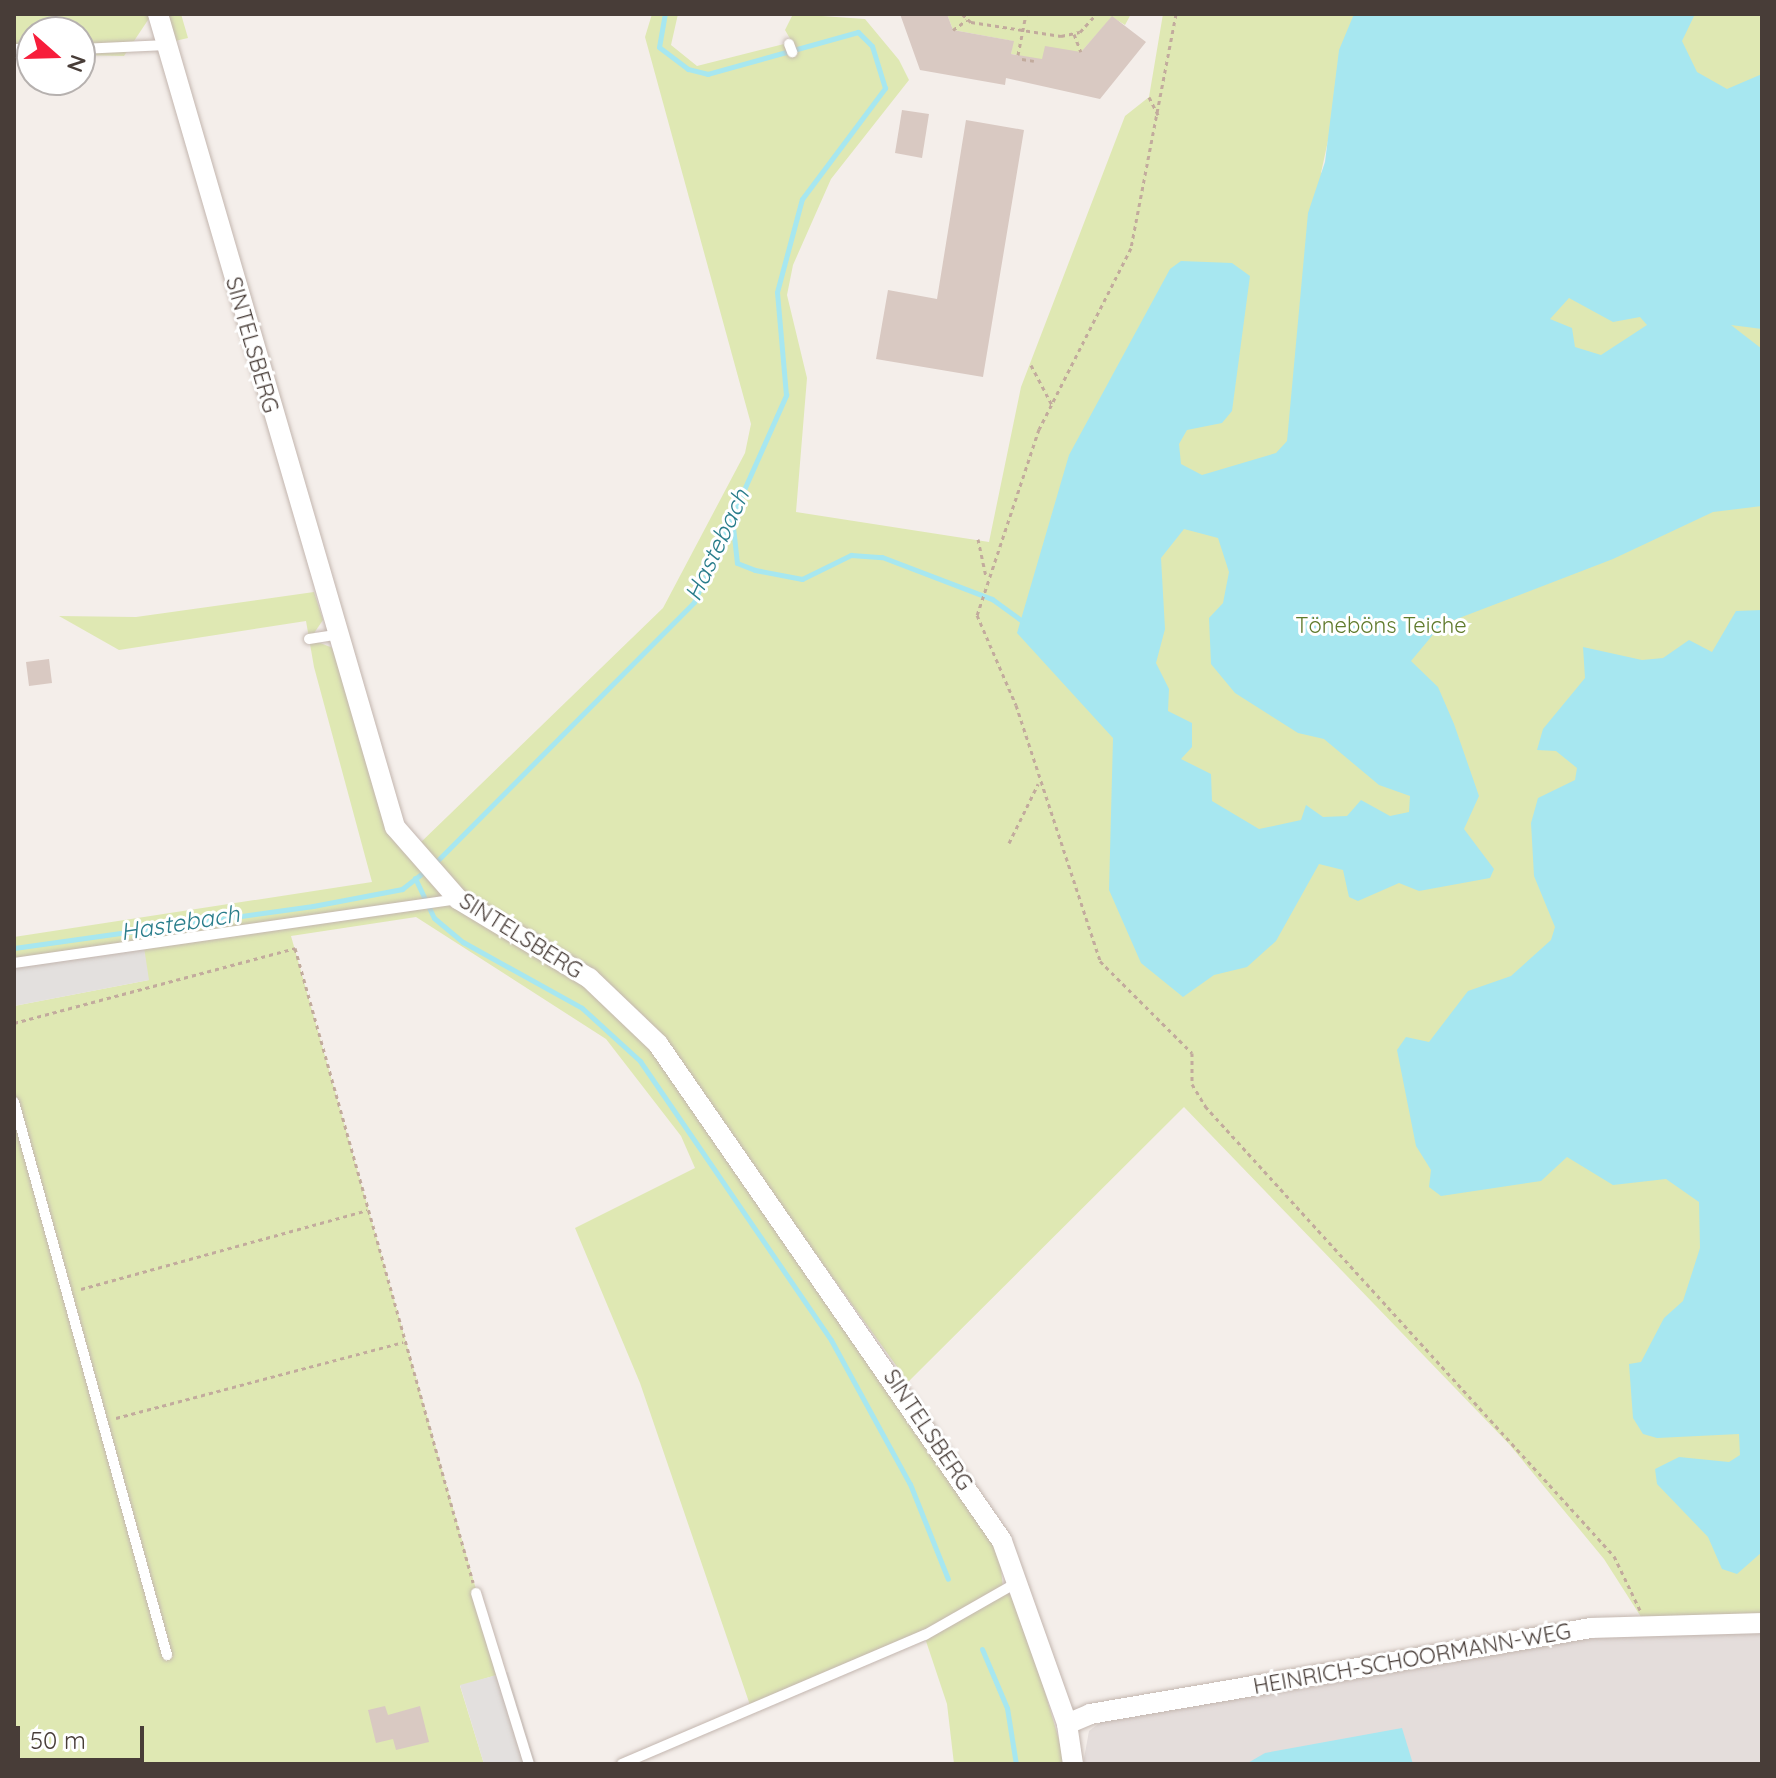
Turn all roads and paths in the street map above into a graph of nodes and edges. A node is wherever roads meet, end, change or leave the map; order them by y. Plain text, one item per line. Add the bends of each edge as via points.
1 (158, 14) edge
2 (962, 14) edge
3 (1026, 14) edge
4 (1096, 14) edge
5 (1176, 14) edge
6 (967, 20) junction
7 (953, 30) dead end
8 (1023, 31) junction
9 (1074, 34) junction
10 (167, 45) junction
11 (96, 48) edge
12 (1081, 52) dead end
13 (1034, 61) dead end
14 (1149, 97) dead end
15 (1158, 116) junction
16 (1031, 365) dead end
17 (1052, 405) junction
18 (978, 539) dead end
19 (986, 576) junction
20 (334, 635) junction
21 (309, 639) dead end
22 (1038, 784) junction
23 (1009, 843) dead end
24 (458, 899) junction
25 (14, 963) edge
26 (14, 1023) edge
27 (14, 1102) edge
28 (368, 1210) junction
29 (66, 1293) junction
30 (403, 1342) junction
31 (101, 1422) junction
32 (1018, 1582) junction
33 (476, 1593) joint
34 (1762, 1623) edge
35 (1647, 1624) junction
36 (167, 1655) dead end
37 (1067, 1724) junction
38 (529, 1764) edge
39 (622, 1764) edge
40 (1073, 1764) edge

1 - 10 street, SINTELSBERG
2 - 6 path
3 - 8 path
4 - 9 path
5 - 15 path
6 - 7 path
6 - 8 path
8 - 9 path
8 - 13 path via 1020,57
9 - 12 path
10 - 11 lane
10 - 20 street, SINTELSBERG
14 - 15 path
15 - 17 path via 1131,248
16 - 17 path
17 - 19 path via 1012,526
18 - 19 path
19 - 22 path via 977,602
20 - 21 lane
20 - 24 street, SINTELSBERG via 381,794 418,859
22 - 23 path
22 - 35 path via 1100,961 1192,1053 1192,1084 1205,1106 1614,1556
24 - 25 lane
24 - 32 street, SINTELSBERG via 589,978 640,1020 906,1393 1002,1541
26 - 28 path via 295,948
27 - 29 lane
28 - 29 path
28 - 30 path
29 - 31 lane
30 - 31 path
30 - 33 path
31 - 36 lane
32 - 37 street, SINTELSBERG
32 - 39 lane via 925,1635
33 - 38 lane
34 - 35 street, HEINRICH-SCHOORMANN-WEG
35 - 37 street, HEINRICH-SCHOORMANN-WEG via 1090,1714
37 - 40 street, SINTELSBERG

